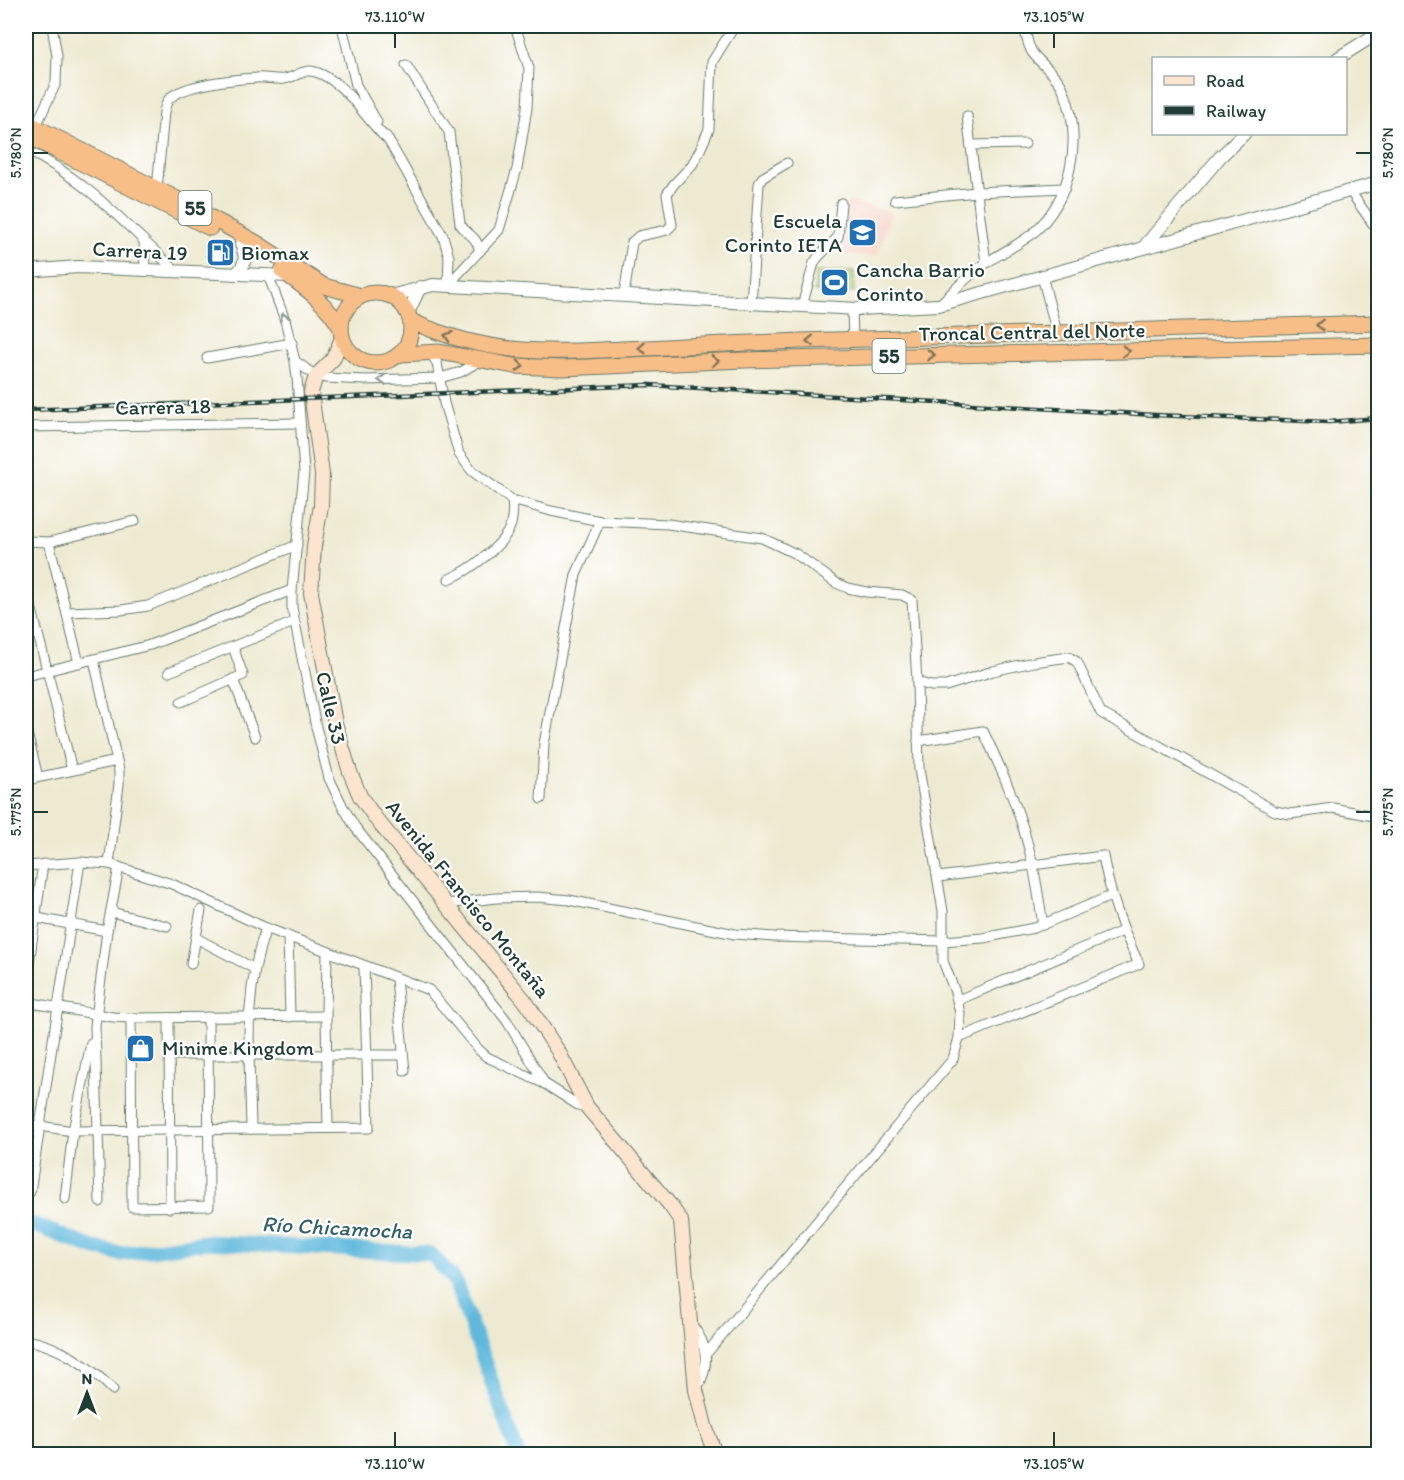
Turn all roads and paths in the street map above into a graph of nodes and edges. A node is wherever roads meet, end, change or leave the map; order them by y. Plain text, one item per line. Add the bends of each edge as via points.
1 (52, 26) edge
2 (342, 26) edge
3 (515, 26) edge
4 (1024, 26) edge
5 (732, 30) dead end
6 (1378, 33) edge
7 (1340, 57) edge
8 (406, 65) dead end
9 (967, 116) dead end
10 (29, 128) edge
11 (1243, 135) edge
12 (387, 139) junction
13 (1025, 144) dead end
14 (971, 145) junction
15 (26, 150) edge
16 (787, 164) dead end
17 (1378, 183) edge
18 (1065, 188) junction
19 (157, 189) junction
20 (1350, 191) junction
21 (977, 192) junction
22 (895, 200) dead end
23 (841, 203) dead end
24 (1378, 231) edge
25 (144, 242) junction
26 (240, 244) junction
27 (1142, 249) junction
28 (480, 251) junction
29 (986, 263) junction
30 (26, 271) edge
31 (145, 271) junction
32 (178, 272) junction
33 (236, 274) junction
34 (268, 275) junction
35 (969, 275) junction
36 (289, 276) junction
37 (1042, 276) junction
38 (448, 285) junction
39 (420, 287) junction
40 (977, 295) junction
41 (361, 296) junction
42 (390, 296) junction
43 (624, 296) junction
44 (751, 304) junction
45 (939, 305) junction
46 (802, 306) junction
47 (852, 308) junction
48 (410, 317) junction
49 (1378, 323) edge
50 (341, 333) junction
51 (1057, 333) junction
52 (853, 340) junction
53 (292, 343) junction
54 (1378, 345) edge
55 (429, 351) junction
56 (400, 354) junction
57 (207, 358) dead end
58 (481, 360) junction
59 (295, 361) junction
60 (316, 376) junction
61 (440, 378) junction
62 (300, 423) junction
63 (26, 427) edge
64 (512, 500) junction
65 (135, 521) dead end
66 (600, 521) junction
67 (26, 541) edge
68 (49, 542) junction
69 (297, 545) junction
70 (449, 579) dead end
71 (26, 590) edge
72 (292, 590) junction
73 (68, 612) junction
74 (294, 622) junction
75 (233, 647) junction
76 (94, 660) junction
77 (79, 663) junction
78 (48, 670) junction
79 (169, 672) dead end
80 (26, 676) edge
81 (233, 679) junction
82 (917, 682) junction
83 (181, 702) dead end
84 (26, 729) edge
85 (255, 737) dead end
86 (918, 741) junction
87 (117, 761) junction
88 (72, 771) junction
89 (38, 777) junction
90 (26, 780) edge
91 (541, 799) dead end
92 (1378, 817) edge
93 (80, 862) junction
94 (43, 864) junction
95 (114, 865) junction
96 (1033, 865) junction
97 (26, 866) edge
98 (938, 877) junction
99 (1111, 896) junction
100 (447, 904) junction
101 (201, 910) dead end
102 (111, 912) junction
103 (30, 917) edge
104 (71, 923) junction
105 (1043, 925) junction
106 (167, 926) dead end
107 (266, 928) junction
108 (107, 931) junction
109 (1123, 931) junction
110 (288, 936) junction
111 (196, 938) junction
112 (943, 941) junction
113 (327, 952) junction
114 (191, 964) dead end
115 (364, 966) junction
116 (254, 968) junction
117 (396, 979) junction
118 (26, 984) edge
119 (958, 1000) junction
120 (26, 1002) edge
121 (58, 1007) junction
122 (95, 1014) junction
123 (326, 1016) junction
124 (208, 1017) junction
125 (249, 1017) junction
126 (290, 1017) junction
127 (131, 1018) junction
128 (170, 1018) junction
129 (95, 1026) junction
130 (959, 1038) junction
131 (170, 1055) junction
132 (208, 1055) junction
133 (250, 1055) junction
134 (327, 1055) junction
135 (366, 1055) junction
136 (403, 1055) junction
137 (405, 1071) dead end
138 (545, 1084) junction
139 (587, 1107) junction
140 (26, 1124) edge
141 (40, 1126) junction
142 (328, 1128) junction
143 (251, 1129) junction
144 (98, 1130) junction
145 (132, 1130) junction
146 (170, 1130) junction
147 (208, 1130) junction
148 (74, 1131) junction
149 (30, 1192) dead end
150 (65, 1199) dead end
151 (100, 1202) dead end
152 (170, 1208) junction
153 (691, 1324) junction
154 (26, 1340) edge
155 (706, 1354) junction
156 (113, 1390) dead end
157 (696, 1390) junction
158 (715, 1455) edge

1 - 10 street via 56,83
2 - 12 street via 356,85
3 - 28 street via 529,68 524,128 499,230
4 - 18 street via 1031,50 1065,92 1074,144
5 - 43 street via 712,62 709,129 692,165 667,194 672,225 632,242
6 - 7 street
8 - 28 street via 449,132 460,224 475,238
9 - 14 street
10 - 19 highway, 55
10 - 26 highway, 55
11 - 27 street
12 - 19 street via 337,84 320,74 302,71 283,79 213,82 167,100
12 - 38 street via 443,236 449,257
13 - 14 street
14 - 21 street
15 - 25 street via 94,194
16 - 44 street via 762,178 759,184
17 - 20 street
18 - 21 street
18 - 29 street via 1033,233
19 - 41 highway, 55 via 255,242 324,286
20 - 24 street
20 - 27 street
21 - 22 street
21 - 29 street
23 - 46 street via 838,237 818,256
25 - 31 street
25 - 32 street
26 - 33 street via 246,256
26 - 36 highway, 55
27 - 37 street
28 - 38 street
29 - 35 street
30 - 31 street, Carrera 19 via 78,267
31 - 32 street, Carrera 19
32 - 33 street, Carrera 19
33 - 34 street, Carrera 19
34 - 36 street, Carrera 19
53 -> 34 street, Calle 33
35 - 40 street
35 - 45 street
36 - 50 highway, 55 via 324,304
37 - 40 street
37 - 51 street
38 - 39 street
38 - 43 street
39 - 42 street
39 - 48 street
40 - 45 street
41 - 42 highway, 55
41 - 50 highway via 345,312
42 - 48 highway, 55 via 401,303
43 - 44 street
44 - 46 street
45 - 47 street
46 - 47 street
47 - 52 street
52 -> 48 highway, Troncal Central del Norte / 55 via 523,351 458,340
48 - 56 highway via 410,339
49 -> 51 highway, Troncal Central del Norte / 55
50 - 56 highway, 55 via 354,356 367,362 381,363
50 - 60 main road via 333,359
51 - 52 highway, Troncal Central del Norte / 55
53 - 57 street
53 - 59 street, Calle 33
58 -> 54 highway, Troncal Central del Norte / 55 via 563,368
55 - 56 highway, Troncal Central del Norte / 55
55 - 58 highway, Troncal Central del Norte / 55
55 - 61 street
58 - 61 street
59 - 60 street
59 - 62 street, Calle 33
61 -> 60 street via 365,380
60 - 100 main road, Avenida Francisco Montaña via 311,399 322,474 311,593 335,723 360,796
61 - 64 street via 459,454 472,471
62 - 63 street, Carrera 18
62 - 69 street, Calle 33 via 304,472
64 - 66 street
64 - 70 street via 511,525 501,540 477,563
65 - 68 street
66 - 82 street via 668,524 762,537 848,588 907,596 912,600
66 - 91 street via 576,575 546,734
67 - 68 street
68 - 73 street
69 - 72 street, Calle 33
69 - 73 street via 148,606
71 - 78 street
72 - 74 street, Calle 33
72 - 76 street via 150,645
73 - 77 street
74 - 75 street
74 - 138 street, Calle 33 via 329,778 342,805 507,1021
75 - 79 street
75 - 81 street via 243,675
76 - 77 street
76 - 87 street
77 - 78 street
78 - 80 street
78 - 88 street
81 - 83 street
81 - 85 street
82 - 86 street
82 - 92 street via 946,686 1003,669 1073,658 1106,717 1275,811 1290,814 1326,807
84 - 89 street
86 - 96 street via 983,731 1013,796
86 - 98 street via 919,769
87 - 88 street
87 - 95 street
88 - 89 street
89 - 90 street
93 - 94 street
93 - 95 street
93 - 104 street
94 - 97 street
94 - 103 street
95 - 102 street
95 - 107 street via 172,884
96 - 98 street
96 - 99 street via 1103,856
96 - 105 street
98 - 112 street
99 - 105 street
99 - 109 street
100 - 112 street via 496,898 548,898 735,934
100 - 139 main road, Avenida Francisco Montaña via 526,1002 558,1051
101 - 111 street
102 - 106 street
102 - 108 street
103 - 104 street
103 - 118 street
104 - 108 street
104 - 121 street
105 - 112 street via 983,938
107 - 110 street
107 - 116 street
108 - 122 street
109 - 119 street
109 - 130 street via 1139,964
110 - 113 street
110 - 126 street
111 - 114 street
111 - 116 street
112 - 119 street via 943,962
113 - 115 street
113 - 123 street
115 - 117 street
115 - 135 street
116 - 125 street
117 - 136 street
117 - 138 street via 429,990 487,1057
119 - 130 street
120 - 121 street
121 - 122 street
121 - 141 street
122 - 127 street
122 - 129 street
123 - 126 street
123 - 134 street
124 - 125 street
124 - 128 street
124 - 132 street
125 - 126 street
125 - 133 street
127 - 128 street
127 - 145 street
128 - 131 street
129 - 144 street
129 - 148 street
130 - 155 street via 953,1059
131 - 132 street
131 - 146 street
132 - 133 street
132 - 147 street
133 - 134 street
133 - 143 street
134 - 135 street
134 - 142 street
135 - 136 street
135 - 142 street via 369,1128
136 - 137 street
138 - 139 street
139 - 153 main road, Avenida Francisco Montaña via 681,1221
140 - 141 street
141 - 148 street
141 - 149 street
142 - 143 street
143 - 147 street
144 - 145 street
144 - 148 street
144 - 151 street
145 - 146 street
145 - 152 street via 132,1208
146 - 147 street
146 - 152 street
147 - 152 street via 209,1206
148 - 150 street
153 - 155 street via 704,1343
153 - 157 main road, Avenida Francisco Montaña
154 - 156 street via 66,1355
155 - 157 street via 705,1373
157 - 158 main road, Avenida Francisco Montaña

